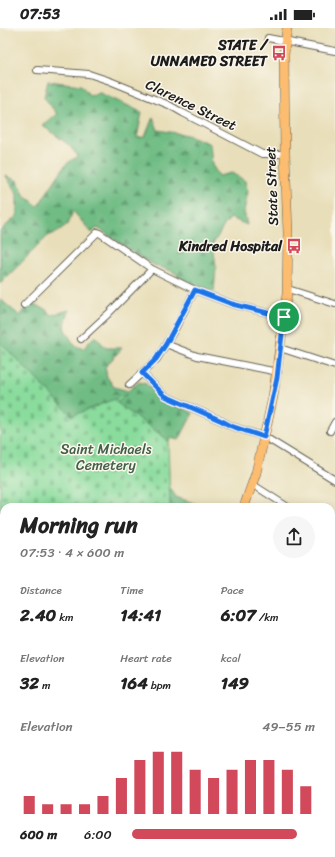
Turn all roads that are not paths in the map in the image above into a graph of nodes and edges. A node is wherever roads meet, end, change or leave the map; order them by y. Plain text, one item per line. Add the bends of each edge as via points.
1 (287, 28) edge
2 (268, 38) dead end
3 (285, 41) junction
4 (335, 51) edge
5 (37, 70) dead end
6 (285, 154) junction
7 (152, 269) junction
8 (288, 288) junction
9 (195, 290) junction
10 (335, 304) edge
11 (24, 305) dead end
12 (284, 317) junction
13 (81, 339) dead end
14 (166, 344) junction
15 (280, 348) junction
16 (335, 366) edge
17 (278, 372) junction
18 (142, 373) junction
19 (129, 385) dead end
20 (335, 422) edge
21 (330, 432) dead end
22 (264, 437) junction
23 (335, 480) edge
24 (252, 484) junction
25 (245, 503) edge
26 (282, 503) edge

1 - 3 main road, State Street
2 - 3 street
3 - 4 street
3 - 6 main road, State Street
5 - 6 street, Clarence Street via 89,74 104,79 169,105 262,154
6 - 8 main road, State Street
7 - 9 street
7 - 11 street via 98,232
7 - 13 street
8 - 10 street
8 - 12 main road, State Street
9 - 12 street via 232,304
9 - 14 street
12 - 15 main road, State Street
14 - 17 street via 197,356
14 - 18 street
15 - 16 street
15 - 17 main road, State Street
17 - 22 main road, State Street
18 - 19 street
18 - 22 street via 165,396 231,426
20 - 21 street
22 - 23 street
22 - 24 main road, State Street
24 - 25 main road, State Street
24 - 26 street

